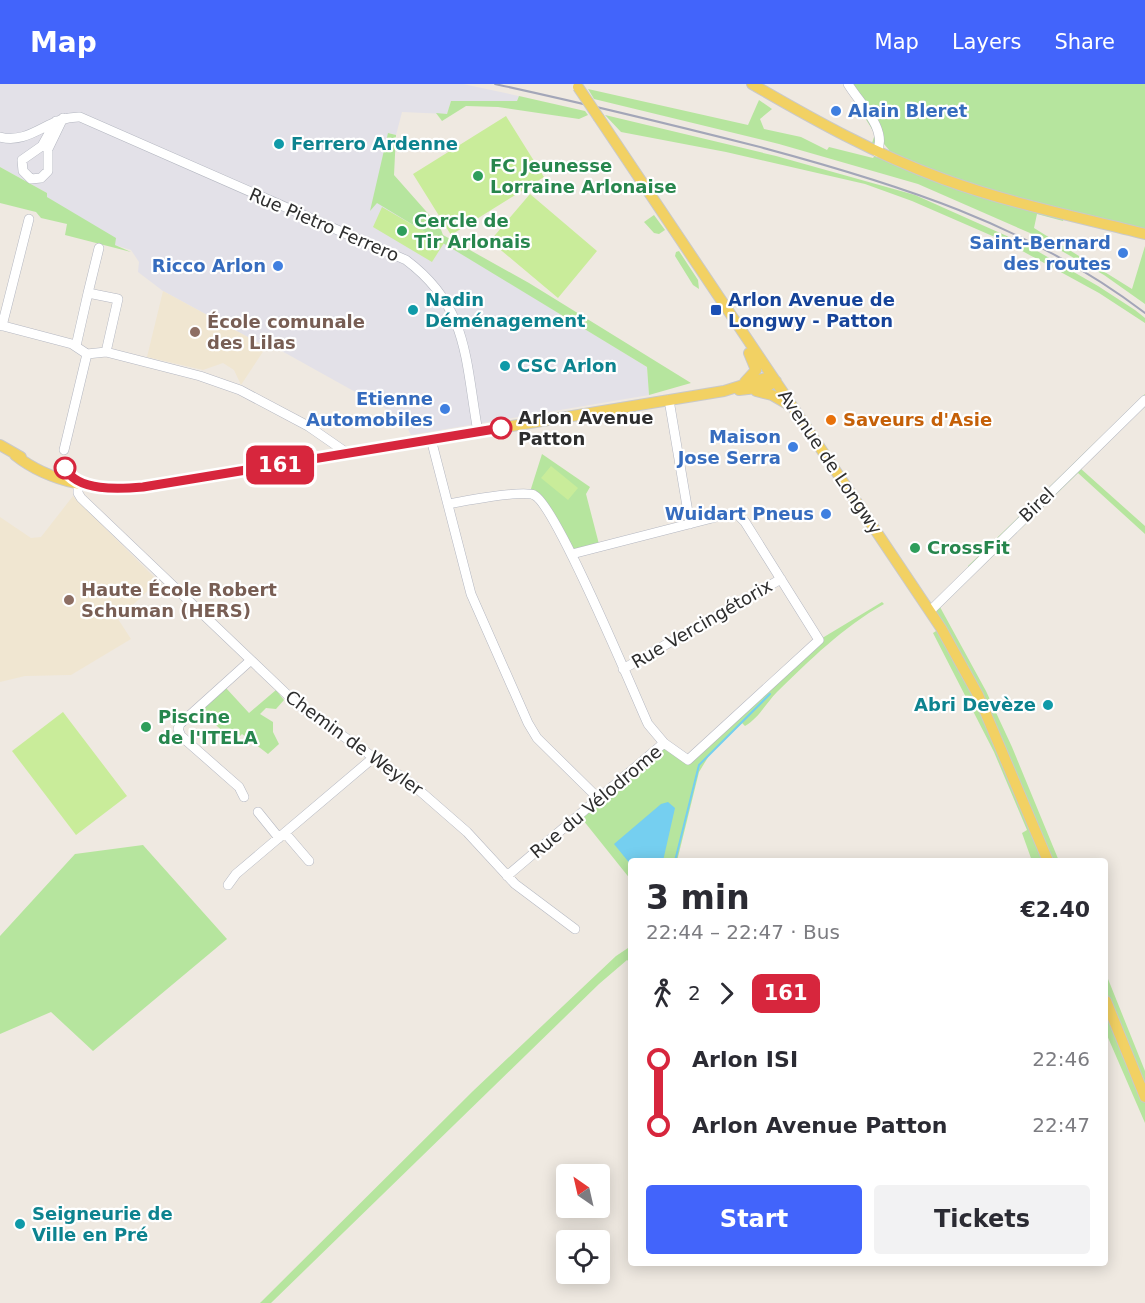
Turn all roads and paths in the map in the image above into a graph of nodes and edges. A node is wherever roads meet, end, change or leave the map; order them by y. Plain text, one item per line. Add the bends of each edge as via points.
1 (752, 84) edge
2 (848, 84) edge
3 (577, 85) edge
4 (60, 119) junction
5 (0, 137) edge
6 (877, 152) junction
7 (29, 219) dead end
8 (1145, 234) edge
9 (99, 248) dead end
10 (88, 293) junction
11 (734, 318) junction
12 (1, 326) edge
13 (76, 346) junction
14 (106, 352) junction
15 (87, 354) junction
16 (774, 378) junction
17 (753, 390) junction
18 (724, 391) junction
19 (669, 400) junction
20 (1145, 400) edge
21 (793, 407) junction
22 (478, 432) junction
23 (322, 435) junction
24 (431, 439) junction
25 (0, 446) edge
26 (64, 450) dead end
27 (347, 453) junction
28 (326, 457) junction
29 (82, 483) junction
30 (448, 504) junction
31 (690, 524) junction
32 (572, 554) junction
33 (781, 579) junction
34 (930, 611) junction
35 (251, 660) junction
36 (623, 669) junction
37 (664, 743) junction
38 (373, 758) junction
39 (244, 798) dead end
40 (598, 798) junction
41 (258, 812) dead end
42 (282, 835) junction
43 (1047, 858) edge
44 (309, 861) dead end
45 (507, 876) junction
46 (228, 885) dead end
47 (575, 929) dead end
48 (1108, 1006) edge
49 (1145, 1097) edge

1 - 6 main road
2 - 6 street via 879,131 881,143
3 - 11 main road, Avenue de Longwy, bridge
4 - 4 street via 42,146 22,160 23,171 31,179 41,178 48,171 48,149
4 - 5 street via 20,138
4 - 22 street, Rue Pietro Ferrero via 80,117 413,265 443,294 456,317
6 - 8 main road via 973,189
7 - 12 street
9 - 10 street
10 - 13 street
10 - 14 street via 118,299
11 - 16 main road, Avenue de Longwy
11 - 18 main road via 733,328 756,370 752,378
12 - 13 street
13 - 15 street
14 - 15 street
14 - 23 street via 240,390
15 - 26 street
16 - 17 main road via 766,387
16 - 18 main road
16 - 21 main road, Avenue de Longwy
17 - 18 main road
17 - 21 main road
18 - 19 main road
19 - 22 main road
19 - 31 street
20 - 34 street, Birel
21 - 34 main road, Avenue de Longwy
22 - 24 main road
23 - 27 street
23 - 28 street via 327,444
24 - 27 main road
24 - 30 street
25 - 29 main road via 42,473
27 - 28 main road
28 - 29 main road via 154,486
29 - 35 street, Chemin de Weyler via 78,493 86,502
30 - 32 street, Rue Vercingétorix via 534,495 552,514
30 - 40 street via 471,594 528,723 537,738
31 - 32 street
31 - 33 street via 738,515
32 - 36 street, Rue Vercingétorix
33 - 36 street, Rue Vercingétorix
33 - 37 street, Rue du Vélodrome via 819,640 688,760
34 - 43 main road, Avenue de Longwy via 978,695
35 - 38 street, Chemin de Weyler via 297,704
35 - 39 street via 178,729 239,788
36 - 37 street, Rue Vercingétorix via 648,724
37 - 40 street, Rue du Vélodrome
38 - 42 street
38 - 45 street, Chemin de Weyler via 438,806
40 - 45 street, Rue du Vélodrome
41 - 42 street
42 - 44 street
42 - 46 street
45 - 47 street, Chemin de Weyler
48 - 49 main road

